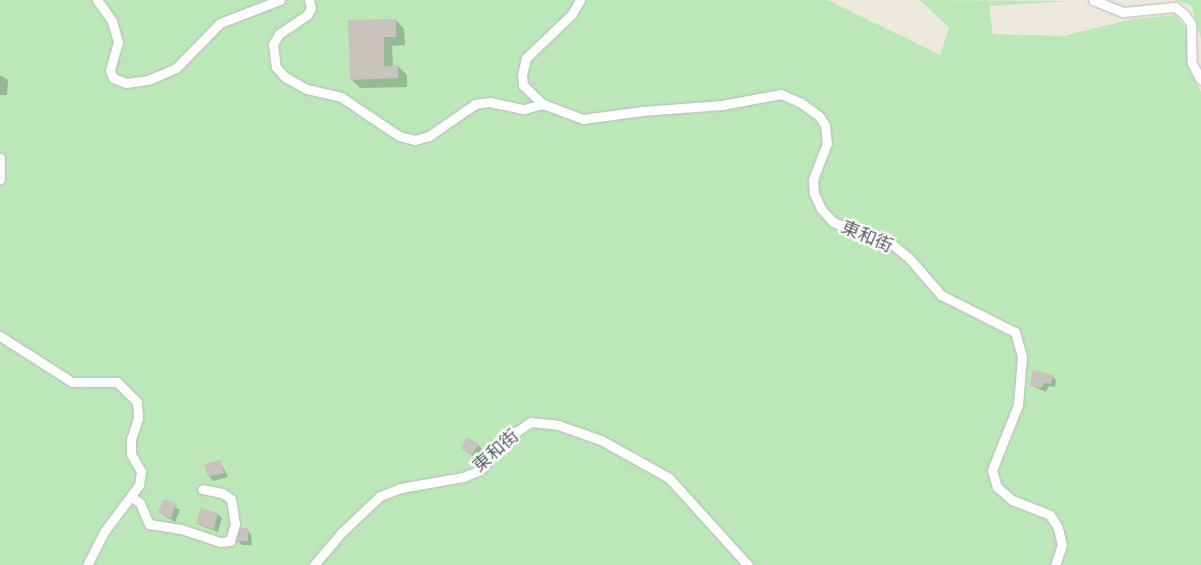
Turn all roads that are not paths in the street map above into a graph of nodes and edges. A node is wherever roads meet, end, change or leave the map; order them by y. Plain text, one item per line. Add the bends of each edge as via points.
1 (97, 0) edge
2 (280, 0) edge
3 (309, 0) edge
4 (580, 0) edge
5 (1093, 0) edge
6 (1201, 80) edge
7 (543, 104) junction
8 (0, 158) edge
9 (0, 179) edge
10 (0, 336) edge
11 (202, 489) dead end
12 (132, 496) junction
13 (87, 565) edge
14 (314, 565) edge
15 (748, 565) edge
16 (1055, 565) edge

1 - 2 street via 112,21 118,42 110,70 113,78 126,83 148,80 176,68 220,23
3 - 7 street via 311,8 307,16 278,34 272,44 276,67 285,77 307,89 341,97 400,136 415,140 429,136 474,104 490,102 524,109
4 - 7 street, 東和街 via 572,14 526,58 522,75 524,85
5 - 6 street via 1123,12 1175,7 1191,24 1192,63
7 - 16 street, 東和街 via 583,119 722,105 781,94 820,116 826,125 827,143 813,179 814,193 833,222 893,245 909,258 941,295 1015,332 1022,356 1018,405 992,470 997,487 1012,500 1050,515 1062,545
8 - 9 street
10 - 12 street via 72,382 117,382 128,390 137,402 138,418 131,439 131,454 141,471 139,485
11 - 12 street via 222,493 231,499 235,524 230,541 220,542 181,529 149,524 140,503
12 - 13 street via 104,532
14 - 15 street, 東和街 via 342,532 380,496 480,470 507,438 531,422 558,425 601,440 669,478

